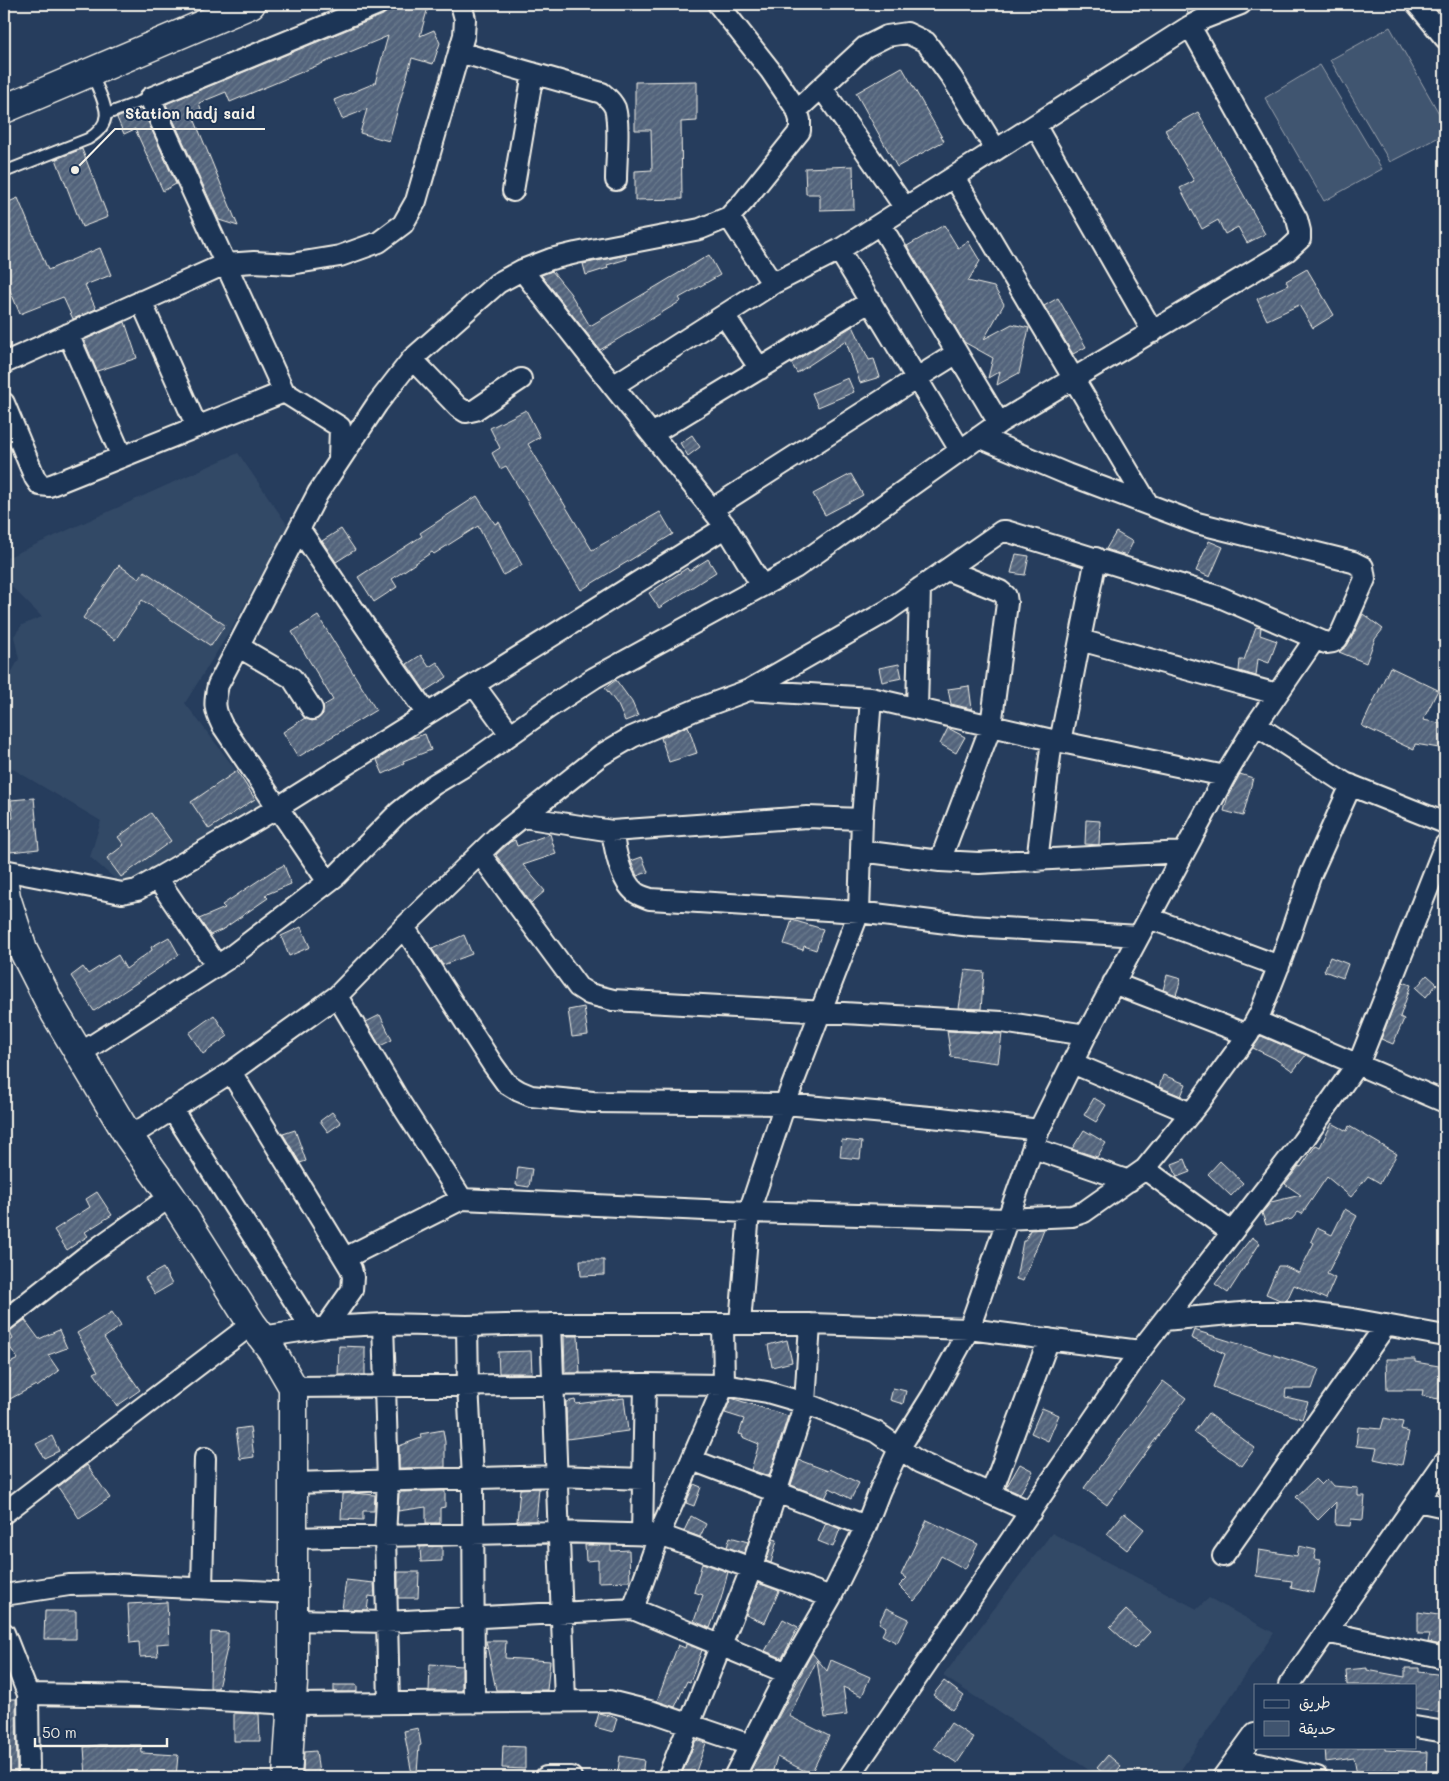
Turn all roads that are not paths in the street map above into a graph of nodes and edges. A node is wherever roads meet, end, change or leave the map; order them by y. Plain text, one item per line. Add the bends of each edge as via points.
1 (251, 4) edge
2 (378, 4) edge
3 (461, 4) edge
4 (718, 4) edge
5 (1241, 4) edge
6 (1417, 4) edge
7 (1190, 26) junction
8 (1445, 38) edge
9 (459, 52) junction
10 (92, 72) junction
11 (533, 73) junction
12 (822, 88) junction
13 (150, 98) junction
14 (4, 109) edge
15 (797, 110) junction
16 (107, 114) junction
17 (1035, 125) junction
18 (996, 150) junction
19 (4, 172) edge
20 (954, 177) junction
21 (616, 180) dead end
22 (512, 190) dead end
23 (905, 208) junction
24 (729, 217) junction
25 (880, 224) junction
26 (839, 250) junction
27 (225, 264) junction
28 (522, 270) junction
29 (774, 283) junction
30 (141, 301) junction
31 (870, 301) junction
32 (724, 315) junction
33 (1153, 332) junction
34 (68, 334) junction
35 (957, 353) junction
36 (412, 359) junction
37 (4, 363) edge
38 (760, 368) junction
39 (917, 378) junction
40 (1073, 378) junction
41 (521, 379) dead end
42 (613, 386) junction
43 (284, 392) junction
44 (4, 403) edge
45 (999, 423) junction
46 (197, 427) junction
47 (652, 434) junction
48 (979, 437) junction
49 (960, 450) junction
50 (122, 457) junction
51 (339, 460) junction
52 (1148, 504) junction
53 (712, 509) junction
54 (726, 527) junction
55 (300, 530) junction
56 (1096, 558) junction
57 (948, 570) junction
58 (762, 586) junction
59 (920, 588) junction
60 (1315, 639) junction
61 (1080, 640) junction
62 (239, 647) junction
63 (474, 685) junction
64 (749, 690) junction
65 (1277, 694) junction
66 (871, 698) junction
67 (917, 709) junction
68 (312, 710) dead end
69 (427, 714) junction
70 (1256, 725) junction
71 (991, 726) junction
72 (510, 734) junction
73 (1056, 741) junction
74 (1225, 776) junction
75 (1351, 785) junction
76 (277, 808) junction
77 (523, 817) junction
78 (862, 819) junction
79 (1445, 823) edge
80 (612, 832) junction
81 (1445, 845) edge
82 (861, 851) junction
83 (1184, 852) junction
84 (480, 854) junction
85 (1036, 861) junction
86 (940, 862) junction
87 (4, 870) edge
88 (157, 878) junction
89 (328, 882) junction
90 (4, 884) edge
91 (859, 912) junction
92 (1149, 918) junction
93 (404, 927) junction
94 (1139, 936) junction
95 (216, 966) junction
96 (1279, 966) junction
97 (1113, 983) junction
98 (337, 996) junction
99 (820, 1010) junction
100 (1252, 1028) junction
101 (1086, 1035) junction
102 (79, 1054) junction
103 (1072, 1063) junction
104 (1357, 1064) junction
105 (231, 1072) junction
106 (1445, 1102) edge
107 (785, 1104) junction
108 (172, 1109) junction
109 (1191, 1113) junction
110 (129, 1137) junction
111 (1036, 1139) junction
112 (1145, 1169) junction
113 (1128, 1181) junction
114 (171, 1196) junction
115 (462, 1199) junction
116 (748, 1212) junction
117 (1007, 1219) junction
118 (1231, 1232) junction
119 (345, 1258) junction
120 (1164, 1320) junction
121 (4, 1321) edge
122 (382, 1324) junction
123 (551, 1324) junction
124 (731, 1324) junction
125 (810, 1324) junction
126 (1386, 1325) junction
127 (468, 1326) junction
128 (319, 1328) junction
129 (969, 1329) junction
130 (257, 1331) junction
131 (1445, 1336) edge
132 (1049, 1340) junction
133 (1140, 1351) junction
134 (553, 1384) junction
135 (645, 1384) junction
136 (724, 1385) junction
137 (384, 1386) junction
138 (468, 1386) junction
139 (293, 1387) junction
140 (805, 1403) junction
141 (900, 1447) junction
142 (205, 1458) dead end
143 (692, 1460) junction
144 (1445, 1461) edge
145 (557, 1476) junction
146 (472, 1478) junction
147 (643, 1478) junction
148 (388, 1481) junction
149 (292, 1483) junction
150 (777, 1491) junction
151 (991, 1494) junction
152 (1417, 1501) junction
153 (1445, 1507) edge
154 (1031, 1512) junction
155 (4, 1513) edge
156 (866, 1526) junction
157 (559, 1532) junction
158 (472, 1535) junction
159 (651, 1535) junction
160 (385, 1536) junction
161 (292, 1538) junction
162 (1223, 1556) dead end
163 (752, 1567) junction
164 (202, 1589) junction
165 (292, 1593) junction
166 (4, 1595) edge
167 (831, 1597) junction
168 (633, 1609) junction
169 (562, 1612) junction
170 (472, 1617) junction
171 (293, 1620) junction
172 (386, 1622) junction
173 (1326, 1632) junction
174 (4, 1633) edge
175 (722, 1645) junction
176 (1445, 1658) edge
177 (788, 1673) junction
178 (1290, 1684) edge
179 (28, 1694) junction
180 (565, 1701) junction
181 (389, 1703) junction
182 (474, 1703) junction
183 (292, 1704) junction
184 (690, 1725) junction
185 (1416, 1727) edge
186 (1445, 1732) edge
187 (1254, 1734) edge
188 (750, 1745) junction
189 (1237, 1759) junction
190 (29, 1777) edge
191 (287, 1777) edge
192 (546, 1777) edge
193 (572, 1777) edge
194 (668, 1777) edge
195 (734, 1777) edge
196 (849, 1777) edge
197 (1223, 1777) edge
198 (1317, 1777) edge

1 - 10 main road
2 - 13 street
3 - 9 street via 465,19
4 - 15 street
5 - 7 street
6 - 8 street
7 - 17 street
7 - 33 street via 1297,219 1300,239 1287,251
9 - 11 street
9 - 27 street via 416,201 402,224 379,242 340,256 291,264
10 - 14 main road
10 - 16 lane
11 - 21 street via 602,93 611,100 617,122
11 - 22 street
12 - 15 street
12 - 18 street via 865,47 887,36 907,33 926,42
12 - 23 street
13 - 16 lane
13 - 27 street
15 - 24 street via 800,131
16 - 19 lane via 103,126 88,139
17 - 18 street
17 - 33 street
18 - 20 street
20 - 23 street
20 - 40 street
23 - 25 street
24 - 28 street via 700,229 576,252
24 - 29 street
25 - 26 street
25 - 35 street
26 - 29 street
26 - 31 street
27 - 30 street
27 - 43 street
28 - 36 street via 498,283
28 - 42 street
29 - 32 street
30 - 34 street
30 - 46 street
31 - 38 street
31 - 39 street
32 - 38 street
32 - 42 street
33 - 40 street
34 - 37 street
34 - 50 street
35 - 39 street
35 - 45 street
36 - 41 street via 466,412 475,410
36 - 51 street
38 - 47 street
39 - 49 street
39 - 53 street
40 - 45 street
40 - 52 street
42 - 47 street
43 - 46 street
43 - 51 street via 340,427
44 - 50 street via 34,478 43,486
45 - 48 street
46 - 50 street
47 - 53 street
48 - 49 street
48 - 52 street
49 - 58 street via 795,568
51 - 55 street
52 - 60 street via 1197,523 1298,547 1363,567 1365,579 1337,639 1326,643
53 - 54 street
54 - 58 street
54 - 63 street
55 - 62 street
55 - 69 street
56 - 57 street via 1006,531 996,534
56 - 60 street via 1220,597
56 - 61 street
57 - 59 street
57 - 71 street via 1006,596 1007,615
58 - 72 street via 594,678
59 - 64 street via 888,611
59 - 67 street
60 - 65 street
61 - 65 street
61 - 73 street
62 - 68 street via 292,678
62 - 76 street via 218,686 215,710
63 - 69 street
63 - 72 street
64 - 66 street
64 - 77 street via 632,737 602,755
65 - 70 street
66 - 67 street
66 - 78 street
67 - 71 street
69 - 76 street
70 - 74 street
70 - 75 street
71 - 73 street
71 - 86 street
72 - 89 street via 406,806
73 - 74 street
73 - 85 street
74 - 83 street
75 - 79 street
75 - 96 street via 1311,874
76 - 88 street
76 - 89 street
77 - 80 street
77 - 84 street
78 - 80 street via 807,817
78 - 82 street
80 - 91 street via 625,879 635,893 650,899
81 - 104 street
82 - 86 street
82 - 91 street
83 - 85 street
83 - 92 street
84 - 93 street
84 - 99 street via 578,987 589,994 613,1000
85 - 86 street
87 - 88 street via 122,893 137,890
88 - 95 street
89 - 95 street
90 - 102 main road via 23,950
91 - 94 street via 971,926
91 - 99 street
92 - 94 street
92 - 96 street
93 - 98 street
93 - 107 street via 493,1066 506,1083 519,1091 531,1096 593,1102
94 - 97 street
95 - 102 street
96 - 100 street
97 - 100 street
97 - 101 street
98 - 105 street
98 - 115 street
99 - 101 street via 1002,1022
99 - 107 street
100 - 104 street
100 - 109 street
101 - 103 street
102 - 110 main road
103 - 109 street
103 - 111 street
104 - 106 street
104 - 118 street via 1302,1142
105 - 108 street
105 - 119 street
107 - 111 street via 941,1118
107 - 116 street
108 - 110 street
108 - 128 street
109 - 112 street
110 - 114 main road
111 - 113 street
111 - 117 street
112 - 113 street
112 - 118 street
113 - 117 street via 1084,1212 1072,1216
114 - 121 street via 85,1257
114 - 130 main road
115 - 116 street
115 - 119 street
116 - 117 street
116 - 124 street
117 - 129 street
118 - 120 street
119 - 128 street via 351,1269 352,1290
120 - 126 street via 1252,1312 1300,1312
120 - 133 street
122 - 127 street
122 - 128 street
122 - 137 street
123 - 124 street
123 - 127 street
123 - 134 street
124 - 125 street
124 - 136 street
125 - 129 street
125 - 140 street
126 - 131 street
126 - 162 street
127 - 138 street
128 - 130 street
129 - 132 street
129 - 141 street
130 - 139 main road
130 - 155 street
132 - 133 street
132 - 151 street
133 - 154 street
134 - 135 street
134 - 138 street
134 - 145 street
135 - 136 street
135 - 147 street
136 - 140 street
136 - 143 street
137 - 138 street
137 - 139 street
137 - 148 street
138 - 146 street
139 - 149 main road
140 - 141 street via 876,1432
140 - 150 street
141 - 151 street via 919,1462
141 - 156 street
142 - 164 street
143 - 150 street
143 - 159 street
144 - 152 street
145 - 146 street
145 - 147 street
145 - 157 street
146 - 148 street
146 - 158 street
147 - 159 street
148 - 149 street
148 - 160 street
149 - 161 main road
150 - 156 street
150 - 163 street
151 - 154 street
152 - 153 street
152 - 173 street
154 - 196 street
156 - 167 street
157 - 158 street
157 - 159 street
157 - 169 street
158 - 160 street
158 - 170 street
159 - 163 street
159 - 168 street
160 - 161 street
160 - 172 street
161 - 165 main road
163 - 167 street
163 - 175 street
164 - 165 street
164 - 166 street via 69,1585
165 - 171 main road
167 - 177 street
168 - 169 street
168 - 175 street
169 - 170 street
169 - 180 street
170 - 172 street
170 - 182 street
171 - 172 street
171 - 183 main road
172 - 181 street
173 - 176 street
173 - 178 street
174 - 179 street
175 - 177 street
175 - 184 street
177 - 188 street
179 - 183 street
179 - 190 street
180 - 182 street
180 - 184 street via 608,1701
181 - 182 street
181 - 183 street
183 - 191 main road
184 - 188 street
184 - 194 street
185 - 186 street
187 - 189 street
188 - 195 street
189 - 197 street
189 - 198 street
192 - 193 street

